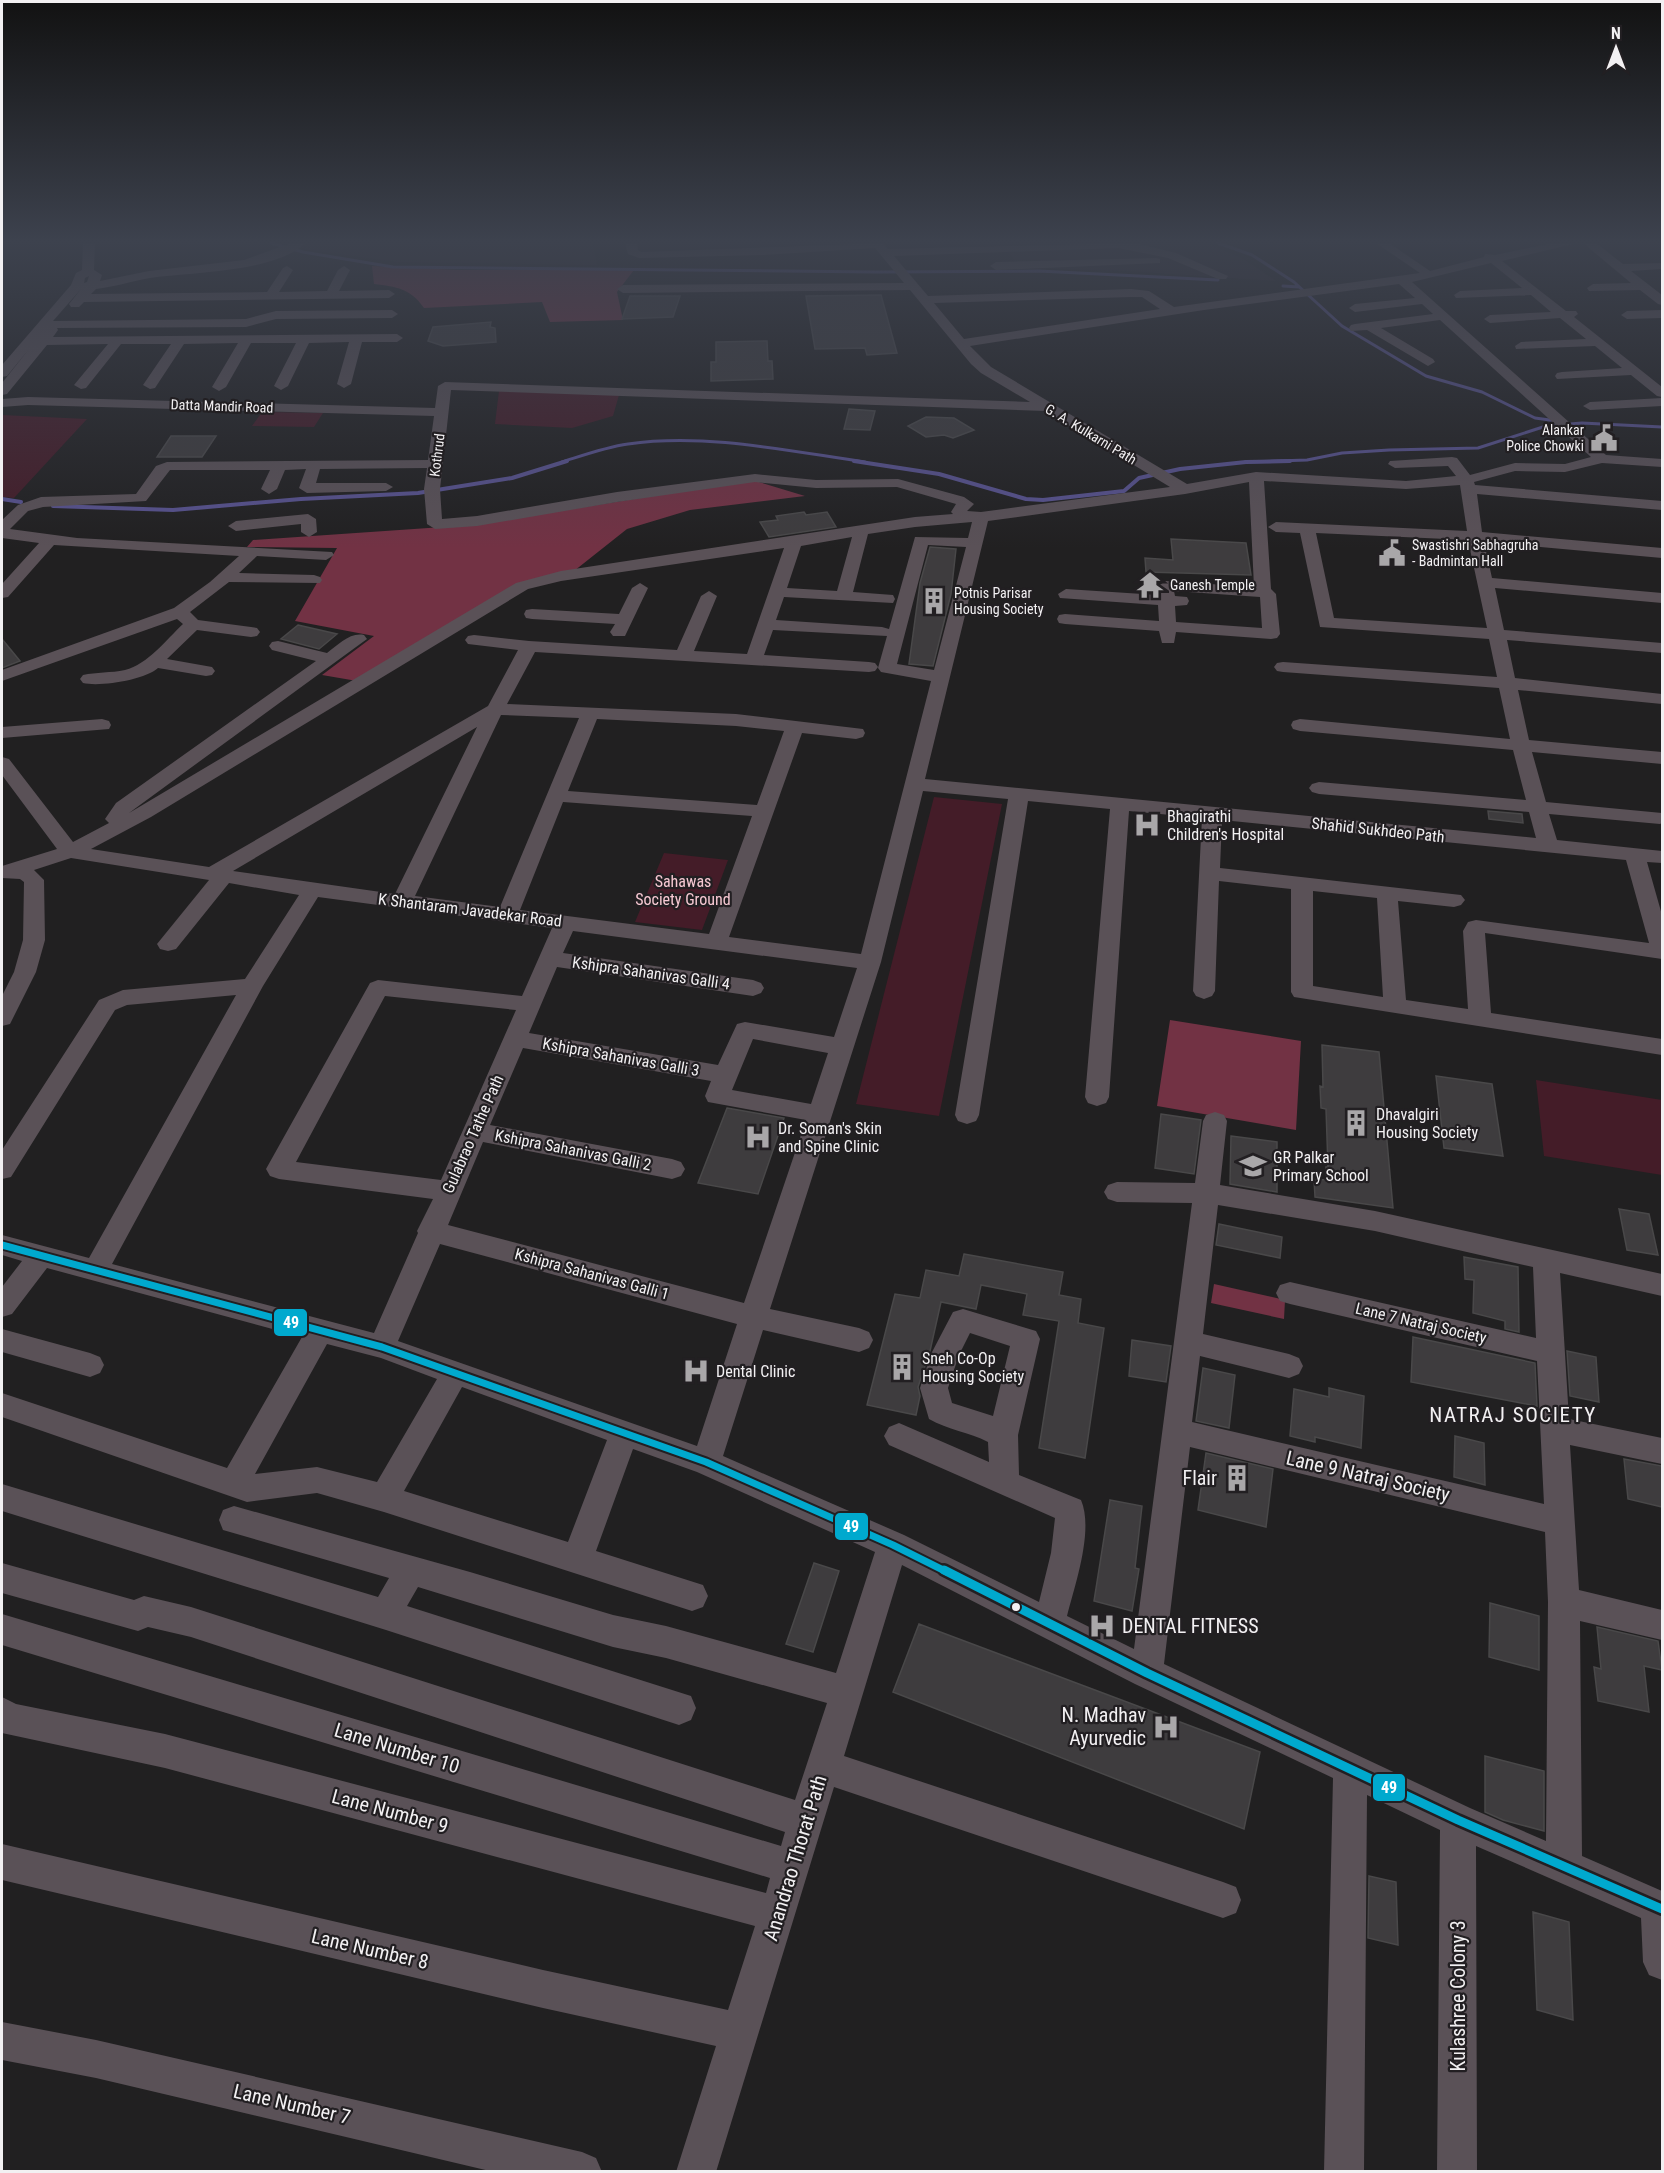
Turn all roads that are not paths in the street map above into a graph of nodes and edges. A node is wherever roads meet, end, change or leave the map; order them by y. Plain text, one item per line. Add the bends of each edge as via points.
1 (29, 344) edge
2 (40, 344) edge
3 (114, 344) edge
4 (177, 344) edge
5 (243, 344) edge
6 (301, 344) edge
7 (355, 344) edge
8 (964, 344) edge
9 (1399, 344) edge
10 (1475, 344) edge
11 (1552, 344) edge
12 (1602, 344) edge
13 (1609, 344) edge
14 (1521, 346) dead end
15 (1428, 362) dead end
16 (1635, 371) junction
17 (2, 373) edge
18 (1562, 376) dead end
19 (344, 384) dead end
20 (1662, 384) edge
21 (81, 385) dead end
22 (150, 385) dead end
23 (280, 386) dead end
24 (219, 387) dead end
25 (2, 391) edge
26 (1662, 393) edge
27 (1662, 402) edge
28 (2, 403) edge
29 (1590, 406) dead end
30 (1046, 407) junction
31 (442, 412) junction
32 (1602, 459) junction
33 (1662, 463) edge
34 (436, 464) junction
35 (1395, 464) dead end
36 (279, 466) junction
37 (314, 466) junction
38 (1256, 476) junction
39 (1467, 484) junction
40 (386, 487) dead end
41 (269, 489) dead end
42 (1185, 489) junction
43 (2, 503) edge
44 (1662, 505) edge
45 (981, 517) junction
46 (2, 519) edge
47 (237, 526) dead end
48 (1276, 527) dead end
49 (2, 528) edge
50 (1307, 528) junction
51 (861, 531) junction
52 (2, 532) edge
53 (309, 532) dead end
54 (1474, 536) junction
55 (49, 541) junction
56 (794, 542) junction
57 (974, 543) junction
58 (252, 552) junction
59 (1662, 553) edge
60 (326, 555) dead end
61 (225, 578) junction
62 (314, 580) dead end
63 (1485, 582) junction
64 (640, 588) dead end
65 (777, 592) junction
66 (2, 593) edge
67 (709, 596) dead end
68 (844, 596) junction
69 (1662, 598) edge
70 (887, 599) dead end
71 (1268, 606) junction
72 (180, 612) junction
73 (532, 614) dead end
74 (625, 619) junction
75 (1167, 619) junction
76 (193, 624) junction
77 (766, 624) junction
78 (251, 632) dead end
79 (882, 632) dead end
80 (1496, 634) junction
81 (358, 639) dead end
82 (334, 640) dead end
83 (474, 640) dead end
84 (278, 646) dead end
85 (529, 646) junction
86 (1276, 647) dead end
87 (1662, 648) edge
88 (611, 651) junction
89 (683, 655) junction
90 (323, 657) junction
91 (753, 660) junction
92 (156, 662) junction
93 (869, 667) dead end
94 (1282, 667) dead end
95 (206, 671) dead end
96 (2, 676) edge
97 (941, 677) junction
98 (90, 679) dead end
99 (1507, 683) junction
100 (1662, 699) edge
101 (495, 709) junction
102 (590, 713) junction
103 (102, 725) dead end
104 (1300, 725) dead end
105 (795, 726) junction
106 (2, 733) edge
107 (856, 733) dead end
108 (1521, 745) junction
109 (1662, 758) edge
110 (2, 763) edge
111 (914, 784) junction
112 (1319, 788) dead end
113 (1019, 795) junction
114 (556, 796) junction
115 (1120, 804) junction
116 (1538, 807) junction
117 (764, 811) junction
118 (1212, 813) junction
119 (1660, 818) dead end
120 (105, 833) junction
121 (1548, 846) junction
122 (70, 852) junction
123 (1635, 855) junction
124 (1662, 857) edge
125 (4, 871) edge
126 (1209, 873) junction
127 (218, 875) junction
128 (1302, 883) junction
129 (312, 890) junction
130 (1387, 893) junction
131 (1454, 900) dead end
132 (402, 901) junction
133 (508, 914) junction
134 (566, 921) junction
135 (717, 941) junction
136 (168, 944) dead end
137 (1662, 951) edge
138 (549, 958) junction
139 (870, 962) junction
140 (252, 986) junction
141 (753, 988) dead end
142 (1204, 991) dead end
143 (529, 1004) junction
144 (1395, 1006) junction
145 (2, 1018) edge
146 (1480, 1019) junction
147 (515, 1039) junction
148 (842, 1047) junction
149 (1662, 1047) edge
150 (726, 1075) junction
151 (1097, 1097) dead end
152 (820, 1114) junction
153 (968, 1115) dead end
154 (1215, 1121) dead end
155 (474, 1131) junction
156 (672, 1169) dead end
157 (2, 1170) edge
158 (448, 1191) junction
159 (1117, 1192) dead end
160 (1206, 1193) junction
161 (430, 1231) junction
162 (2, 1245) edge
163 (41, 1256) junction
164 (1546, 1258) junction
165 (95, 1271) junction
166 (1662, 1285) edge
167 (1290, 1293) dead end
168 (2, 1306) edge
169 (753, 1317) junction
170 (320, 1331) junction
171 (859, 1340) dead end
172 (2, 1341) edge
173 (1189, 1342) junction
174 (382, 1347) junction
175 (1552, 1353) junction
176 (90, 1365) dead end
177 (1289, 1366) dead end
178 (455, 1373) junction
179 (2, 1405) edge
180 (1556, 1430) junction
181 (1176, 1431) junction
182 (625, 1432) junction
183 (1003, 1435) dead end
184 (899, 1436) dead end
185 (1662, 1451) edge
186 (706, 1462) junction
187 (234, 1483) junction
188 (1004, 1483) junction
189 (2, 1498) edge
190 (384, 1498) junction
191 (234, 1520) dead end
192 (1560, 1522) junction
193 (893, 1545) junction
194 (577, 1559) junction
195 (410, 1570) junction
196 (2, 1578) edge
197 (692, 1596) dead end
198 (1564, 1602) junction
199 (386, 1615) junction
200 (1048, 1623) junction
201 (1662, 1625) edge
202 (2, 1630) edge
203 (1147, 1673) junction
204 (846, 1692) junction
205 (679, 1708) dead end
206 (2, 1714) edge
207 (824, 1766) junction
208 (1350, 1768) junction
209 (1458, 1820) junction
210 (806, 1821) junction
211 (2, 1862) edge
212 (1564, 1866) junction
213 (792, 1867) junction
214 (1223, 1900) dead end
215 (1660, 1908) edge
216 (777, 1914) junction
217 (1662, 1962) edge
218 (740, 2032) junction
219 (2, 2041) edge
220 (704, 2162) edge
221 (582, 2172) edge
222 (1344, 2172) edge
223 (1457, 2172) edge

1 - 17 street
2 - 25 street
3 - 21 street
4 - 22 street
5 - 24 street
6 - 23 street
7 - 19 street
8 - 30 street, G. A. Kulkarni Path via 986,370
9 - 15 street
10 - 32 street
11 - 14 street
12 - 16 street
13 - 20 street
16 - 18 street
16 - 26 street
27 - 29 street
28 - 31 street, Datta Mandir Road
30 - 31 street, Kothrud via 445,386
30 - 42 street, G. A. Kulkarni Path
31 - 34 street, Kothrud
32 - 33 street
32 - 39 street via 1565,468 1515,467
34 - 37 street
34 - 45 street, Kothrud via 432,489 435,524 477,521 755,478 816,484 898,483 959,500 966,504 958,512
35 - 39 street via 1452,460
36 - 37 street
36 - 41 street
36 - 49 street via 167,466 141,498 41,502 23,508
37 - 40 street via 307,488
38 - 39 street via 1406,485
38 - 42 street
38 - 71 street
39 - 44 street
39 - 54 street
42 - 45 street
43 - 46 street via 17,505
45 - 51 street
45 - 57 street
47 - 53 street via 308,519
48 - 50 street
50 - 54 street
50 - 80 street via 1326,623
51 - 56 street
51 - 68 street
52 - 55 street
54 - 59 street
54 - 63 street
55 - 58 street
55 - 66 street
56 - 65 street
56 - 120 street via 561,576 522,586
57 - 97 street
57 - 97 street via 921,540 887,668
58 - 60 street
58 - 61 street
61 - 62 street
61 - 72 street
63 - 69 street
63 - 80 street
64 - 74 street
65 - 68 street
65 - 77 street
67 - 89 street
68 - 70 street
71 - 75 street
71 - 75 street via 1271,634
72 - 76 street
72 - 96 street
73 - 74 street
74 - 88 street
75 - 75 street via 1065,613
75 - 86 street
76 - 78 street
76 - 92 street
77 - 79 street
77 - 91 street
80 - 87 street
80 - 99 street
81 - 90 street
82 - 90 street
83 - 85 street
84 - 90 street
85 - 88 street
85 - 101 street
88 - 89 street
89 - 91 street
90 - 120 street via 123,807
91 - 93 street
92 - 95 street
92 - 98 street via 138,672
94 - 99 street
97 - 111 street
99 - 100 street
99 - 108 street
101 - 102 street
101 - 127 street
101 - 132 street
102 - 105 street
102 - 114 street
103 - 106 street
104 - 108 street
105 - 107 street
105 - 117 street
108 - 109 street
108 - 116 street
110 - 122 street
111 - 113 street, Shahid Sukhdeo Path
111 - 139 street
112 - 116 street
113 - 115 street, Shahid Sukhdeo Path
113 - 153 street
114 - 117 street
114 - 133 street
115 - 118 street, Shahid Sukhdeo Path
115 - 151 street
116 - 119 street
116 - 121 street
117 - 135 street
118 - 121 street, Shahid Sukhdeo Path
118 - 126 street
120 - 122 street
121 - 123 street, Shahid Sukhdeo Path
122 - 125 street
122 - 127 street, K Shantaram Javadekar Road
123 - 124 street, Shahid Sukhdeo Path
123 - 137 street
125 - 145 street via 25,873 34,880 34,940 25,972
126 - 128 street
126 - 142 street
127 - 129 street, K Shantaram Javadekar Road
127 - 136 street
128 - 130 street
128 - 144 street via 1302,992
129 - 132 street, K Shantaram Javadekar Road
129 - 140 street
130 - 131 street
130 - 144 street
132 - 133 street, K Shantaram Javadekar Road
133 - 134 street, K Shantaram Javadekar Road
134 - 135 street, K Shantaram Javadekar Road
134 - 138 street, Gulabrao Tathe Path
135 - 139 street, K Shantaram Javadekar Road
137 - 146 street via 1476,927
138 - 141 street, Kshipra Sahanivas Galli 4
138 - 143 street, Gulabrao Tathe Path
139 - 148 street
140 - 157 street via 123,998 107,1005
140 - 165 street
143 - 147 street, Gulabrao Tathe Path
143 - 158 street via 378,988 279,1169
144 - 146 street
146 - 149 street
147 - 150 street, Kshipra Sahanivas Galli 3
147 - 155 street, Gulabrao Tathe Path
148 - 150 street via 745,1030
148 - 152 street
150 - 152 street via 717,1096
152 - 169 street
154 - 160 street
155 - 156 street, Kshipra Sahanivas Galli 2
155 - 158 street, Gulabrao Tathe Path
158 - 161 street, Gulabrao Tathe Path
159 - 160 street
160 - 164 street via 1375,1221
160 - 173 street
161 - 169 street, Kshipra Sahanivas Galli 1
161 - 174 street, Gulabrao Tathe Path
162 - 163 street
163 - 165 street
163 - 168 street
164 - 166 street
164 - 175 street
165 - 170 street
167 - 175 street, Lane 7 Natraj Society
169 - 171 street, Kshipra Sahanivas Galli 1
169 - 186 street
170 - 174 street
170 - 187 street
172 - 176 street
173 - 177 street
173 - 181 street
174 - 178 street
175 - 180 street
178 - 182 street
178 - 190 street
179 - 187 street
180 - 185 street
180 - 192 street
181 - 192 street, Lane 9 Natraj Society
181 - 203 street
182 - 186 street
182 - 194 street
183 - 188 street
184 - 188 street
186 - 193 street
187 - 190 street via 247,1488 317,1480
188 - 200 street via 1070,1510 1067,1558
189 - 199 street
190 - 194 street
191 - 195 street
192 - 198 street
193 - 200 street
193 - 204 street, Anandrao Thorat Path
194 - 197 street
195 - 199 street
195 - 204 street via 613,1631
196 - 210 street via 138,1616 144,1611 155,1612 191,1622
198 - 201 street
198 - 212 street
199 - 205 street
200 - 203 street
202 - 213 street, Lane Number 10
203 - 208 street
204 - 207 street, Anandrao Thorat Path
206 - 216 street, Lane Number 9 via 9,1719 165,1751
207 - 210 street, Anandrao Thorat Path
207 - 214 street
208 - 209 street
208 - 222 street
209 - 212 street
209 - 223 street, Kulashree Colony 3
210 - 213 street, Anandrao Thorat Path
211 - 218 street, Lane Number 8
212 - 215 street
213 - 216 street, Anandrao Thorat Path
215 - 217 street
216 - 218 street, Anandrao Thorat Path
218 - 220 street, Anandrao Thorat Path
219 - 221 street, Lane Number 7 via 107,2061

